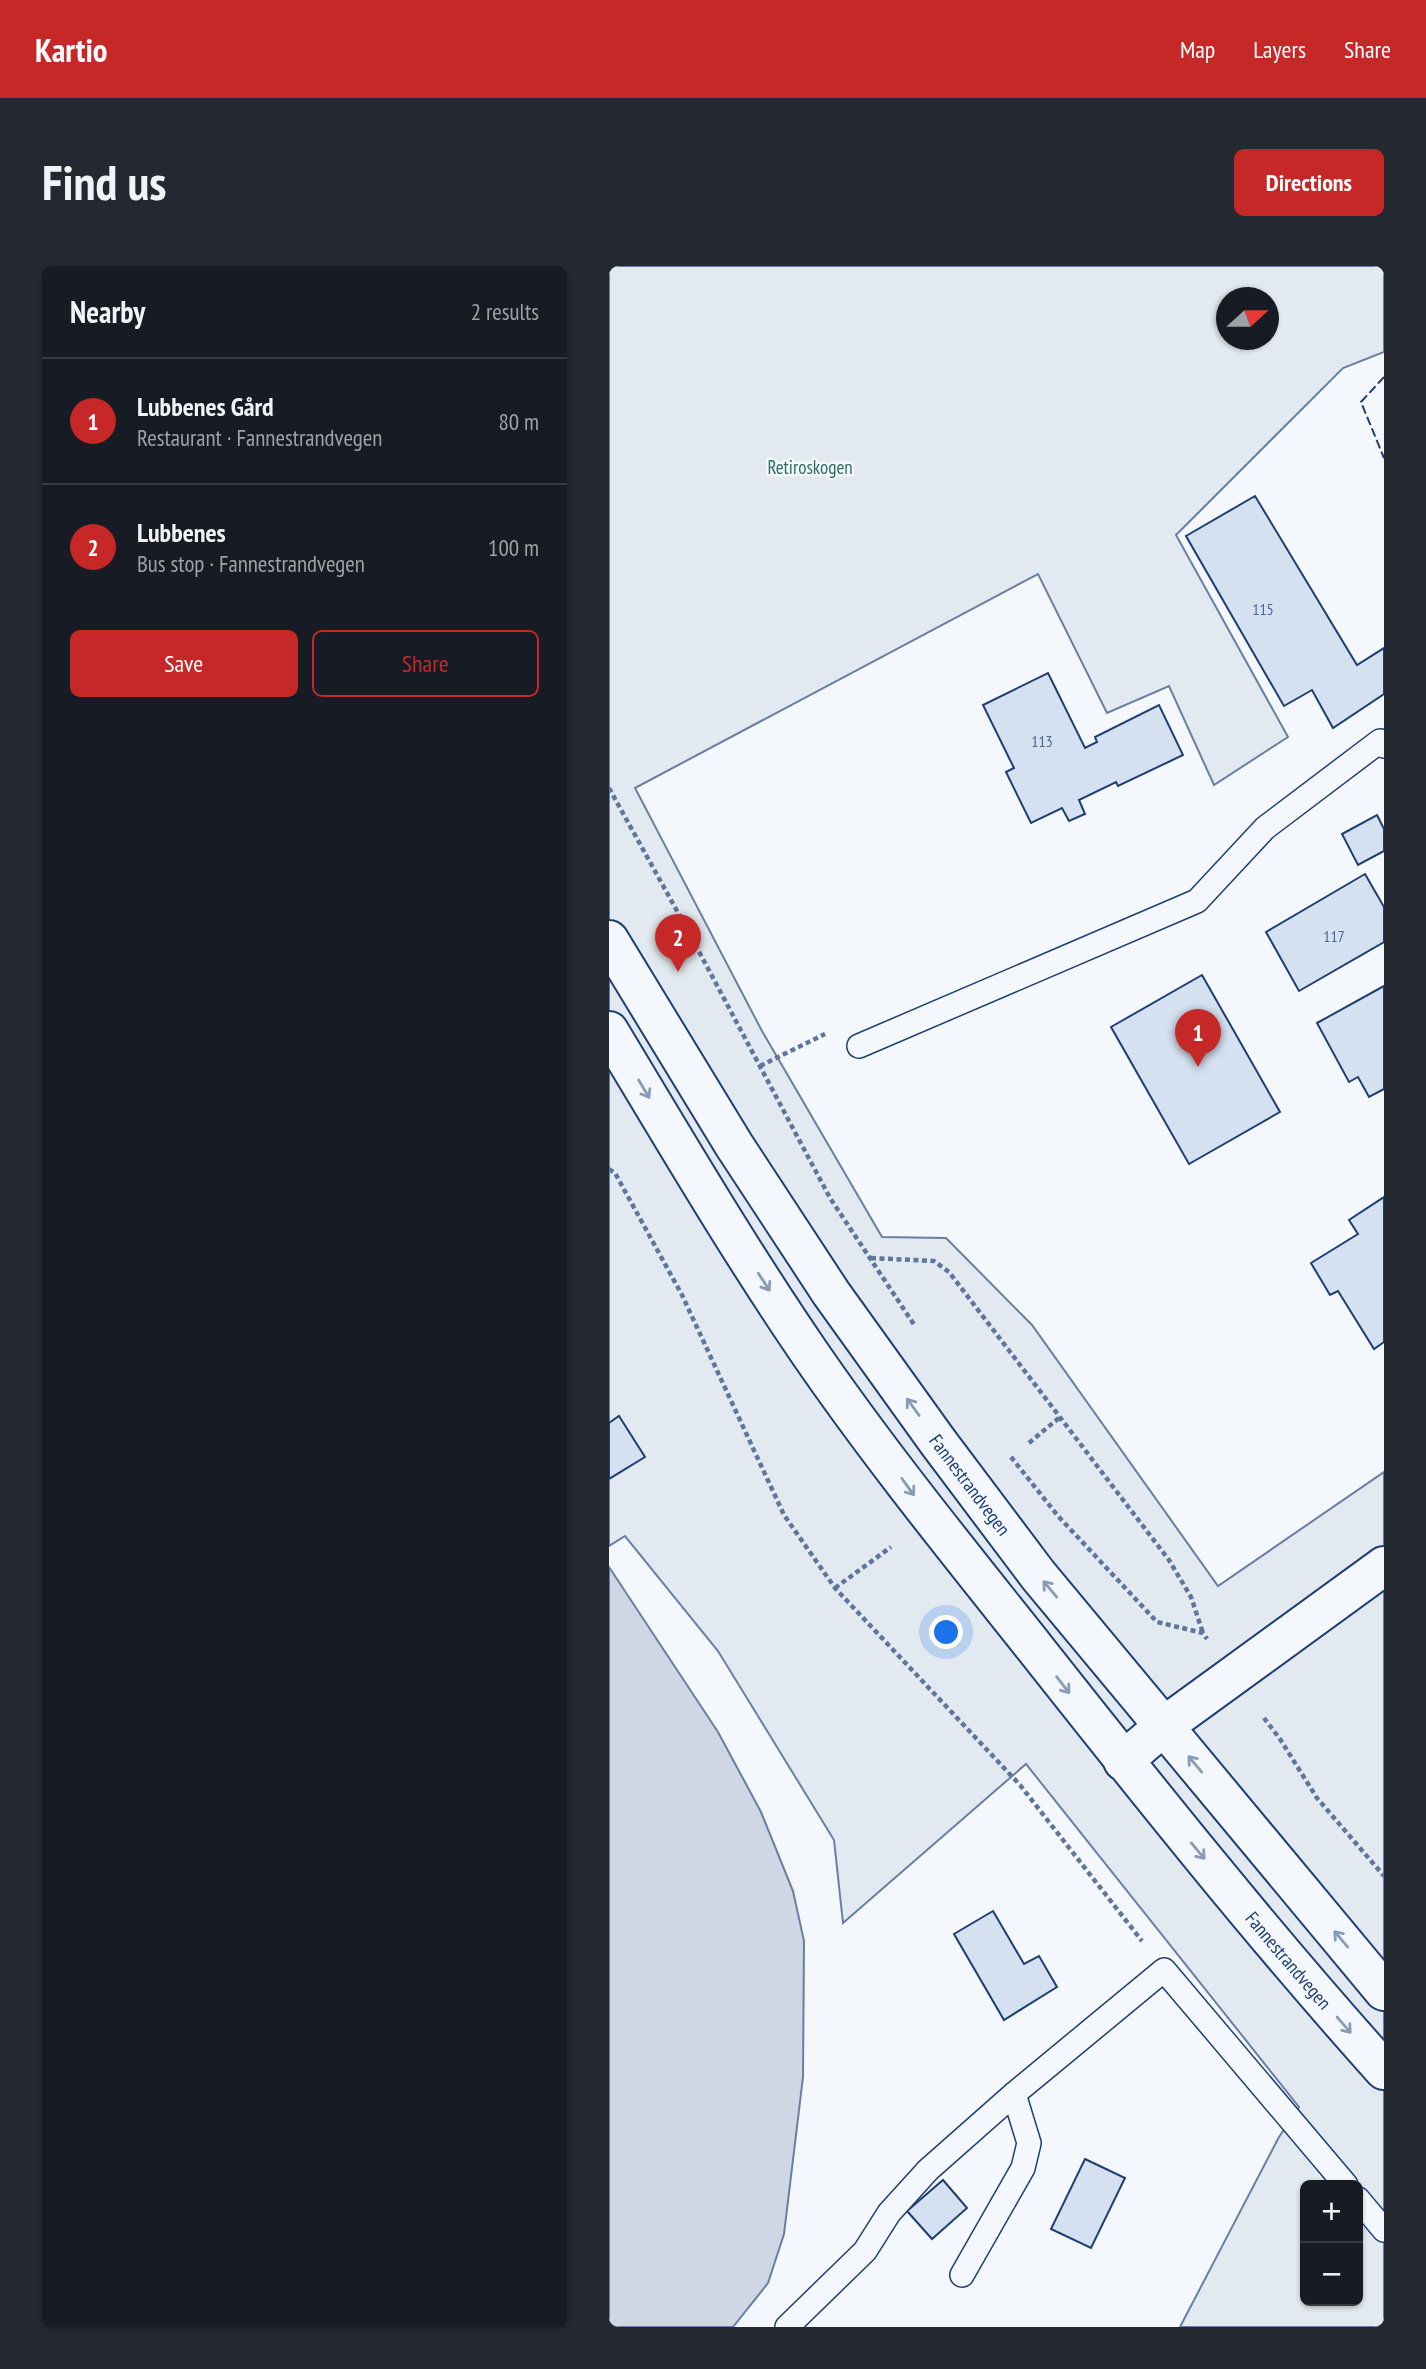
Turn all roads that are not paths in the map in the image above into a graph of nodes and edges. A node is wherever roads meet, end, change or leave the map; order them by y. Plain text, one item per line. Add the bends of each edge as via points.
1 (1384, 746) edge
2 (609, 940) edge
3 (609, 1031) edge
4 (859, 1045) road end
5 (1384, 1566) edge
6 (1164, 1726) junction
7 (1123, 1761) junction
8 (1384, 1991) edge
9 (1384, 2070) edge
10 (1014, 2094) junction
11 (1342, 2180) edge
12 (1363, 2205) edge
13 (1384, 2230) edge
14 (962, 2275) dead end
15 (787, 2327) edge

1 - 4 lane via 1380,741 1265,828 1197,901
6 -> 2 main road, Fannestrandvegen via 1038,1575 831,1293
3 -> 7 main road, Fannestrandvegen via 692,1171 810,1352 921,1504
5 - 6 main road
6 - 7 main road
8 -> 6 main road, Fannestrandvegen
7 -> 9 main road, Fannestrandvegen
10 - 11 lane via 1164,1970
10 - 14 lane via 1029,2143 1023,2168
10 - 15 lane via 927,2170 889,2213 865,2251
12 - 13 lane

